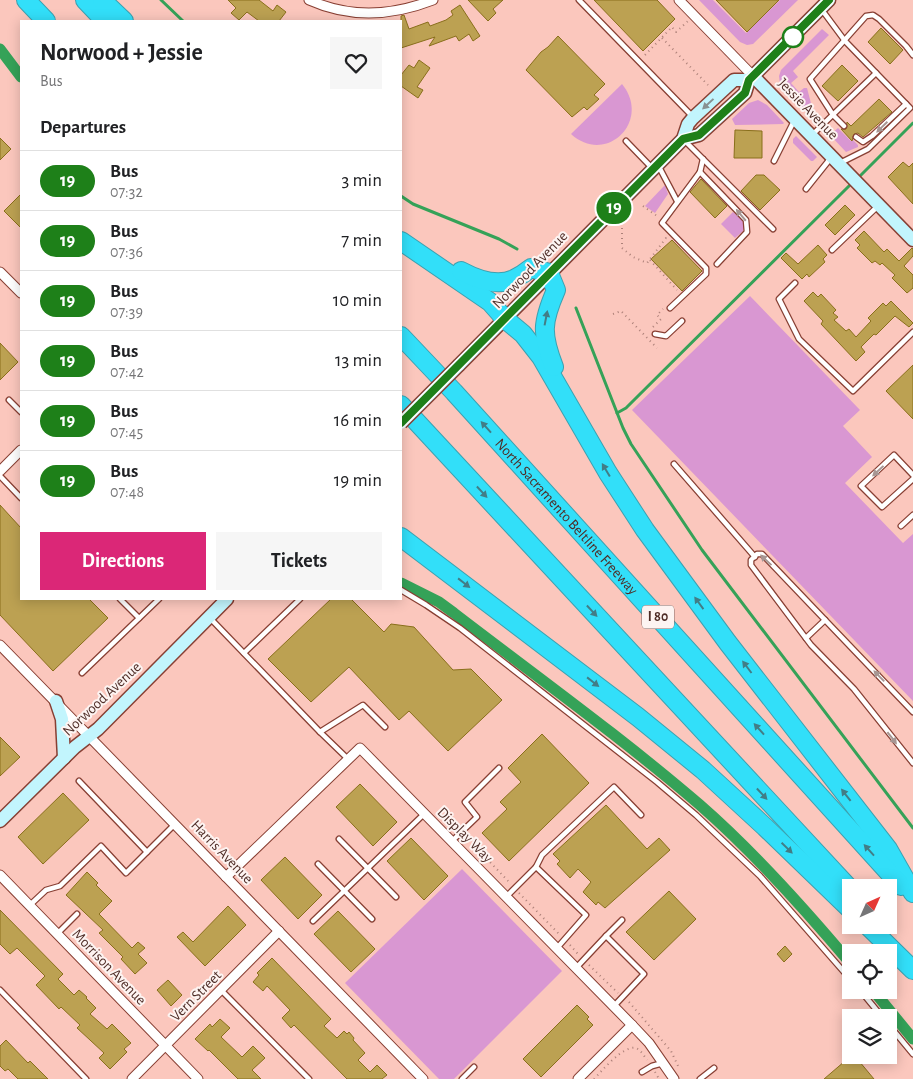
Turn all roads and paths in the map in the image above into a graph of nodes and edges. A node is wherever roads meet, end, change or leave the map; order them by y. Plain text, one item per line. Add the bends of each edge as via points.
1 (22, 0) edge
2 (26, 0) edge
3 (85, 0) edge
4 (102, 0) edge
5 (309, 0) edge
6 (433, 0) edge
7 (579, 0) edge
8 (680, 0) edge
9 (825, 4) edge
10 (367, 17) edge
11 (37, 20) edge
12 (45, 20) edge
13 (104, 20) edge
14 (123, 20) edge
15 (688, 21) dead end
16 (662, 38) junction
17 (845, 41) junction
18 (645, 55) dead end
19 (913, 55) edge
20 (876, 73) junction
21 (751, 78) junction
22 (708, 85) dead end
23 (913, 102) edge
24 (906, 104) junction
25 (910, 108) junction
26 (833, 115) junction
27 (694, 118) junction
28 (795, 120) junction
29 (844, 126) dead end
30 (811, 136) junction
31 (856, 137) dead end
32 (683, 139) junction
33 (626, 141) dead end
34 (703, 159) junction
35 (835, 160) junction
36 (774, 161) dead end
37 (655, 167) junction
38 (700, 172) junction
39 (806, 189) dead end
40 (676, 202) junction
41 (879, 205) junction
42 (643, 206) dead end
43 (664, 221) junction
44 (622, 228) dead end
45 (773, 229) dead end
46 (402, 240) edge
47 (402, 240) edge
48 (913, 240) edge
49 (682, 243) junction
50 (832, 250) dead end
51 (650, 260) junction
52 (717, 264) dead end
53 (0, 272) edge
54 (549, 273) junction
55 (795, 283) dead end
56 (680, 292) dead end
57 (20, 293) edge
58 (669, 306) joint
59 (613, 314) dead end
60 (505, 319) junction
61 (682, 321) dead end
62 (651, 330) dead end
63 (913, 332) edge
64 (655, 334) dead end
65 (402, 337) edge
66 (657, 348) dead end
67 (9, 400) dead end
68 (402, 405) edge
69 (20, 411) edge
70 (573, 414) junction
71 (402, 422) edge
72 (20, 451) edge
73 (674, 464) dead end
74 (0, 471) edge
75 (913, 475) edge
76 (0, 476) edge
77 (913, 479) edge
78 (20, 497) edge
79 (913, 515) edge
80 (901, 526) dead end
81 (402, 536) edge
82 (755, 556) junction
83 (402, 591) edge
84 (121, 600) edge
85 (158, 600) edge
86 (226, 600) edge
87 (299, 600) edge
88 (209, 617) junction
89 (139, 618) junction
90 (825, 620) junction
91 (806, 638) junction
92 (0, 645) edge
93 (244, 653) junction
94 (82, 673) dead end
95 (56, 701) junction
96 (913, 712) edge
97 (385, 727) dead end
98 (320, 732) junction
99 (89, 735) junction
100 (64, 758) junction
101 (348, 759) junction
102 (913, 763) edge
103 (499, 768) dead end
104 (80, 781) dead end
105 (424, 814) junction
106 (641, 815) dead end
107 (0, 821) edge
108 (175, 824) junction
109 (339, 839) dead end
110 (452, 841) junction
111 (147, 852) junction
112 (318, 864) dead end
113 (536, 867) junction
114 (368, 868) junction
115 (0, 875) edge
116 (226, 877) junction
117 (842, 880) edge
118 (345, 890) junction
119 (913, 893) edge
120 (396, 897) dead end
121 (506, 897) junction
122 (913, 899) edge
123 (842, 901) edge
124 (30, 905) junction
125 (78, 914) dead end
126 (372, 919) dead end
127 (622, 920) dead end
128 (313, 921) dead end
129 (279, 931) junction
130 (57, 934) junction
131 (876, 934) edge
132 (892, 934) edge
133 (606, 936) junction
134 (557, 948) junction
135 (913, 957) edge
136 (576, 968) junction
137 (842, 970) edge
138 (913, 970) edge
139 (0, 990) edge
140 (221, 990) junction
141 (867, 999) edge
142 (614, 1006) junction
143 (876, 1009) edge
144 (632, 1025) junction
145 (897, 1035) edge
146 (166, 1046) junction
147 (913, 1054) edge
148 (663, 1063) junction
149 (652, 1066) junction
150 (474, 1067) dead end
151 (714, 1068) dead end
152 (642, 1072) dead end
153 (86, 1079) edge
154 (132, 1079) edge
155 (198, 1079) edge
156 (309, 1079) edge
157 (423, 1079) edge
158 (462, 1079) edge
159 (578, 1079) edge
160 (594, 1079) edge
161 (659, 1079) edge
162 (674, 1079) edge
163 (700, 1079) edge

1 - 11 highway
2 - 12 highway
3 - 13 highway
4 - 14 highway
5 - 10 street
6 - 10 street
7 - 27 lane
8 - 21 street, Jessie Avenue
9 - 17 lane
9 - 21 main road, Norwood Avenue
15 - 16 path via 676,32 672,28
16 - 18 path
16 - 22 path
17 - 19 lane via 866,16 873,15
17 - 20 lane
17 - 26 lane via 810,79
20 - 24 lane
20 - 26 lane
21 -> 27 main road, Norwood Avenue via 734,80
21 - 28 main road, Jessie Avenue
21 - 32 main road, Norwood Avenue via 745,93 699,135
23 - 25 lane
24 - 25 lane
24 -> 31 lane via 872,136 862,142
25 - 35 lane via 868,149
26 - 29 lane
26 - 30 lane
27 - 32 main road, Norwood Avenue via 688,124
28 - 30 main road, Jessie Avenue
28 - 36 lane
30 - 35 main road, Jessie Avenue
32 - 34 lane
32 - 37 main road, Norwood Avenue
33 - 37 lane
34 - 38 lane
34 - 45 lane
35 - 39 lane
35 - 41 main road, Jessie Avenue
37 - 40 lane
37 - 54 main road, Norwood Avenue
38 - 40 lane
52 -> 38 lane via 747,232 746,220
40 - 43 lane
41 - 48 main road, Jessie Avenue
41 - 50 lane
42 - 43 path
43 - 49 lane via 662,223
44 - 51 path via 622,248 647,263
46 - 54 highway via 477,280 512,280 531,268
47 - 60 highway via 490,302
49 - 51 path via 680,246 666,238
49 - 58 lane via 706,268 706,274
51 - 56 path
53 - 57 street
54 - 60 main road, Norwood Avenue
70 -> 54 highway via 547,346 544,328 547,310 556,290
55 - 63 lane via 780,299 799,339 853,391
58 - 62 path via 657,315 661,319
59 - 66 path via 621,311
60 - 70 highway via 541,357
60 - 71 main road, Norwood Avenue, bridge
61 - 64 lane via 666,336
122 -> 65 highway, North Sacramento Beltline Freeway / I 80
67 - 69 lane
68 -> 117 highway
119 -> 70 highway via 888,849 645,530
72 - 74 street
73 - 82 lane
75 -> 77 lane via 894,455 861,486 882,508
76 - 78 lane
79 - 80 lane
81 -> 123 highway via 703,770
90 -> 82 lane via 762,554
82 - 91 lane via 751,565
83 - 137 lane via 460,628 677,798 760,876
84 - 89 lane
85 - 89 lane
86 - 88 main road, Norwood Avenue
87 - 93 lane
88 - 93 lane
88 - 99 main road, Norwood Avenue
89 - 94 lane
90 - 91 lane
96 -> 90 lane
91 -> 102 lane via 854,689
92 - 95 street, Harris Avenue
93 - 98 lane
95 - 99 street, Harris Avenue
95 - 100 main road via 62,719
97 - 98 lane via 363,705
98 - 101 lane
99 - 100 main road, Norwood Avenue
99 - 108 street, Harris Avenue
100 - 107 main road, Norwood Avenue
101 - 105 street, Display Way via 360,748
101 - 116 street, Display Way
103 - 110 lane via 465,802 477,817
104 - 111 lane
105 - 110 street, Display Way
105 - 114 lane
106 - 113 lane via 614,787 542,854
108 - 111 lane
108 - 116 street, Harris Avenue
109 - 114 lane
110 - 121 street, Display Way
111 - 124 lane via 126,873 101,846 60,886 46,890
112 - 118 lane
113 - 121 lane
113 - 134 lane via 586,915
114 - 118 lane
114 - 120 lane
115 - 124 street, Morrison Avenue
116 - 129 street, Harris Avenue
118 - 126 lane
118 - 128 lane
121 - 134 street, Display Way
124 - 130 street, Morrison Avenue
125 - 130 lane
127 - 133 lane
129 - 140 street, Vern Street
129 - 157 street, Harris Avenue
130 - 146 street, Morrison Avenue
131 - 138 highway
132 - 135 highway
133 - 136 lane
133 - 142 lane via 644,974
134 - 136 street, Display Way
136 - 142 street, Display Way
139 - 153 lane
140 - 146 street, Vern Street
140 - 156 lane
141 - 143 lane
142 - 144 street, Display Way
144 - 148 street, Display Way
144 - 159 street
145 - 147 lane
146 - 154 street, Vern Street
146 - 155 street, Morrison Avenue
148 - 149 lane
148 - 162 street, Display Way
149 - 152 lane
149 - 160 path via 639,1050 624,1050
149 - 161 path
150 - 158 lane
151 - 163 lane

